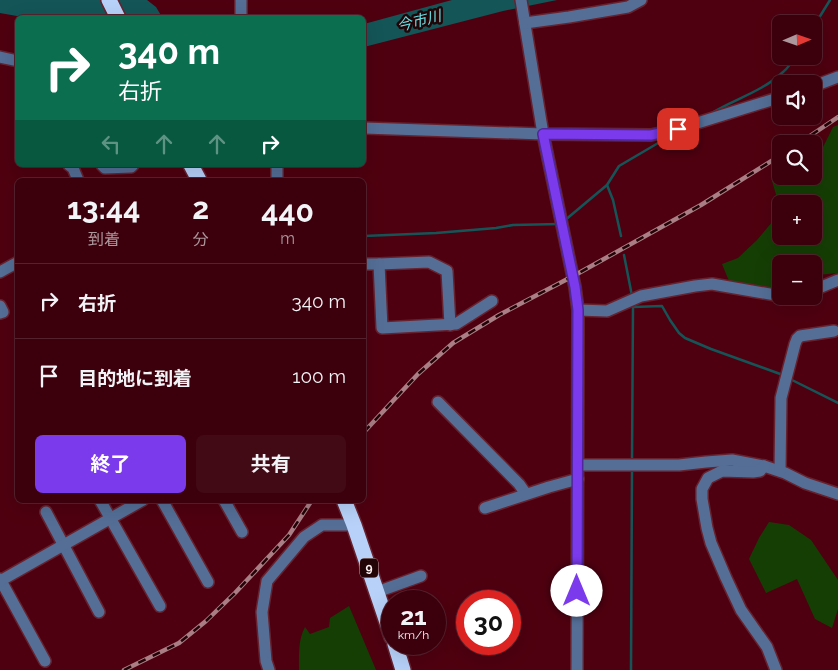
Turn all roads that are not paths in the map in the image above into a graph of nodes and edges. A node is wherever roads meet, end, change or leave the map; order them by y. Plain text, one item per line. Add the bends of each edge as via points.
1 (109, 0) edge
2 (241, 0) edge
3 (521, 0) edge
4 (641, 0) edge
5 (116, 15) edge
6 (241, 15) edge
7 (524, 18) junction
8 (0, 57) edge
9 (15, 60) edge
10 (838, 78) edge
11 (822, 83) edge
12 (772, 100) edge
13 (366, 128) edge
14 (543, 134) junction
15 (104, 167) edge
16 (118, 167) edge
17 (15, 264) edge
18 (366, 264) edge
19 (379, 264) junction
20 (0, 272) edge
21 (838, 280) edge
22 (822, 287) edge
23 (772, 294) edge
24 (492, 301) dead end
25 (0, 306) edge
26 (578, 310) junction
27 (0, 314) edge
28 (450, 324) junction
29 (834, 331) dead end
30 (438, 402) dead end
31 (578, 465) junction
32 (764, 466) junction
33 (780, 471) junction
34 (578, 479) junction
35 (526, 494) junction
36 (838, 494) edge
37 (102, 503) edge
38 (138, 503) edge
39 (164, 503) edge
40 (226, 503) edge
41 (345, 503) edge
42 (485, 508) dead end
43 (46, 512) dead end
44 (110, 519) junction
45 (354, 525) junction
46 (242, 532) dead end
47 (63, 545) junction
48 (421, 576) dead end
49 (0, 580) edge
50 (208, 582) dead end
51 (377, 592) junction
52 (381, 604) edge
53 (160, 606) dead end
54 (99, 612) dead end
55 (398, 655) edge
56 (45, 661) dead end
57 (269, 670) edge
58 (403, 670) edge
59 (577, 670) edge
60 (776, 670) edge

1 - 5 highway
2 - 6 street
3 - 7 street
4 - 7 street via 628,7 569,17
7 - 14 street
8 - 9 street
10 - 11 street
12 - 14 street via 651,135
13 - 14 street
14 - 26 street
15 - 16 street
17 - 20 street
18 - 19 street
19 - 28 street via 429,262 447,271
19 - 28 street via 382,328
21 - 22 street
23 - 26 street via 712,284 641,296 607,311
24 - 28 street via 456,324
25 - 27 street via 3,312
26 - 31 street
29 - 33 street via 800,336 795,344 781,398
30 - 35 street
31 - 32 street via 679,465 732,460
31 - 34 street
32 - 33 street
32 - 60 street via 753,472 722,471 708,478 702,489 711,543 741,610 766,647
33 - 36 street
34 - 35 street
34 - 59 street
35 - 42 street
37 - 44 street
38 - 44 street
39 - 50 street
40 - 46 street
41 - 45 highway, 9
43 - 47 street
44 - 47 street
44 - 53 street
45 - 51 highway, 9
45 - 57 street via 322,525 304,537 267,581 262,612
47 - 49 street
47 - 54 street
48 - 51 street
49 - 56 street
51 - 52 highway, 9
55 - 58 highway

